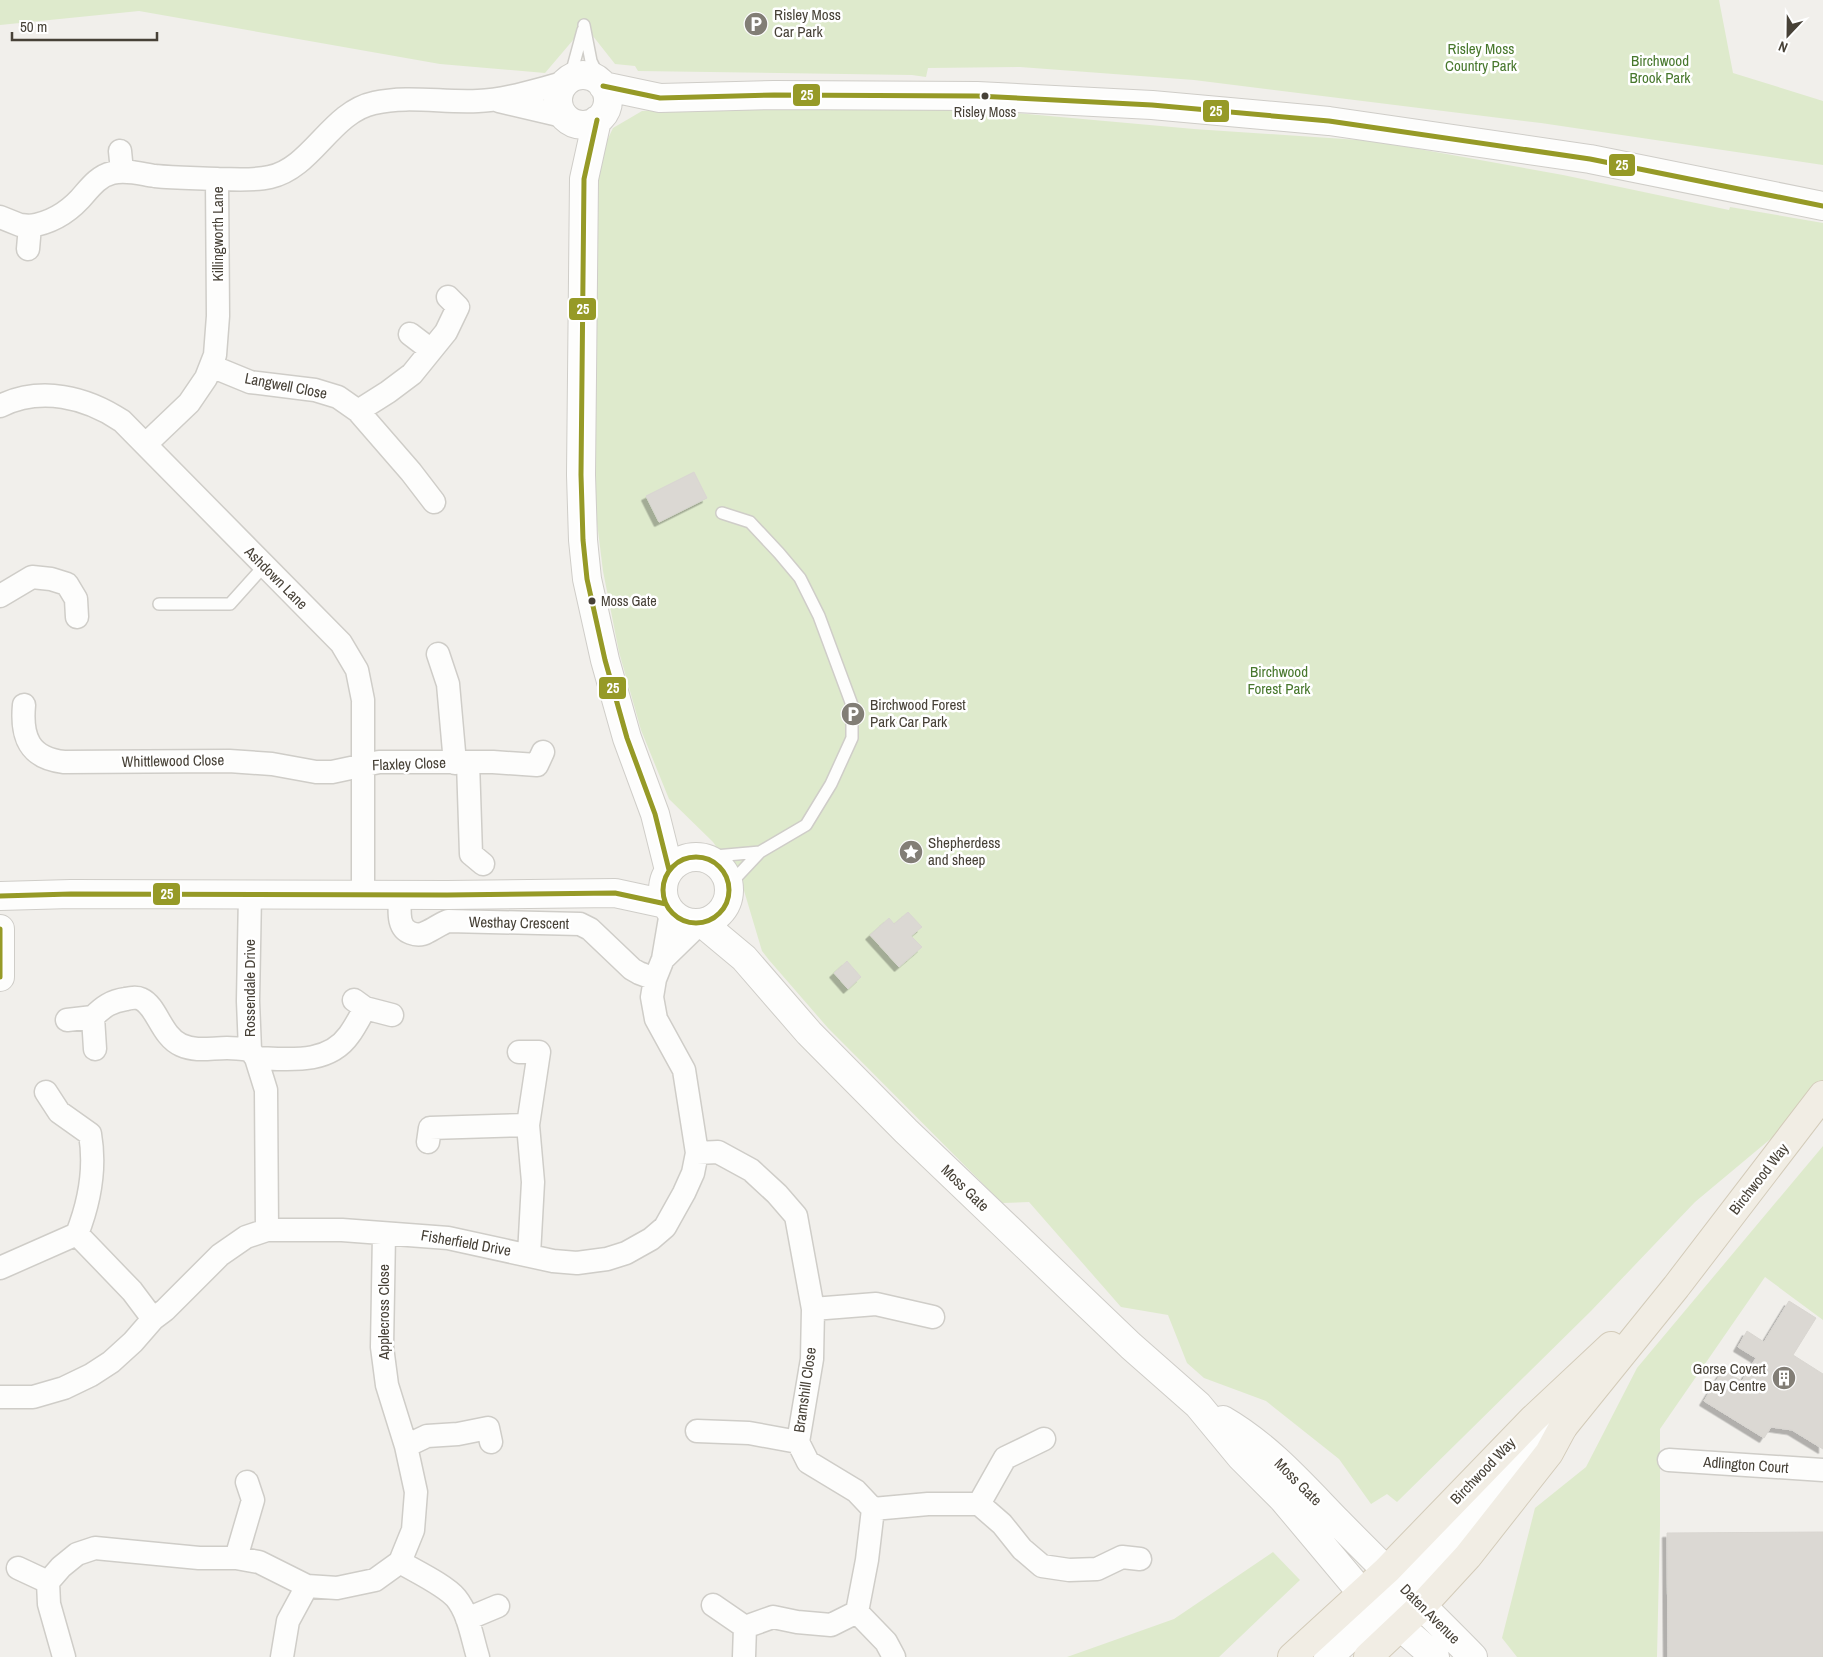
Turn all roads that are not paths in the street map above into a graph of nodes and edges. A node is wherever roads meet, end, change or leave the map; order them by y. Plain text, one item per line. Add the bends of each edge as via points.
1 (567, 81) junction
2 (602, 84) junction
3 (660, 98) junction
4 (492, 100) junction
5 (565, 118) junction
6 (599, 119) junction
7 (217, 179) junction
8 (584, 179) junction
9 (1823, 206) edge
10 (0, 217) edge
11 (30, 226) junction
12 (28, 249) dead end
13 (448, 297) dead end
14 (410, 334) dead end
15 (431, 350) junction
16 (212, 366) junction
17 (0, 406) edge
18 (358, 411) junction
19 (146, 444) junction
20 (434, 502) dead end
21 (722, 513) dead end
22 (264, 566) junction
23 (0, 596) edge
24 (159, 604) dead end
25 (77, 617) dead end
26 (438, 654) dead end
27 (24, 705) dead end
28 (543, 752) dead end
29 (462, 763) junction
30 (362, 766) junction
31 (655, 814) junction
32 (760, 852) junction
33 (701, 857) junction
34 (483, 864) dead end
35 (667, 874) junction
36 (730, 889) junction
37 (615, 893) junction
38 (250, 894) junction
39 (363, 894) junction
40 (400, 894) junction
41 (0, 896) edge
42 (668, 908) junction
43 (701, 923) junction
44 (0, 929) edge
45 (744, 958) junction
46 (659, 969) junction
47 (0, 977) edge
48 (392, 1015) dead end
49 (93, 1017) junction
50 (67, 1020) dead end
51 (95, 1049) dead end
52 (520, 1052) dead end
53 (253, 1054) junction
54 (46, 1092) dead end
55 (1823, 1095) edge
56 (528, 1126) junction
57 (428, 1142) dead end
58 (697, 1152) junction
59 (267, 1230) junction
60 (77, 1234) junction
61 (384, 1234) junction
62 (529, 1255) junction
63 (0, 1268) edge
64 (1676, 1287) junction
65 (813, 1308) junction
66 (933, 1317) dead end
67 (153, 1319) junction
68 (0, 1397) edge
69 (1198, 1405) junction
70 (697, 1431) dead end
71 (1044, 1439) dead end
72 (491, 1442) dead end
73 (798, 1442) junction
74 (406, 1446) junction
75 (1669, 1460) dead end
76 (1823, 1470) edge
77 (247, 1482) dead end
78 (980, 1504) junction
79 (873, 1509) junction
80 (236, 1558) junction
81 (1140, 1559) dead end
82 (400, 1562) junction
83 (18, 1568) dead end
84 (48, 1582) junction
85 (307, 1586) junction
86 (1405, 1588) junction
87 (1370, 1601) junction
88 (713, 1605) dead end
89 (498, 1606) dead end
90 (857, 1612) junction
91 (467, 1619) junction
92 (745, 1627) junction
93 (1400, 1628) junction
94 (64, 1657) edge
95 (282, 1657) edge
96 (478, 1657) edge
97 (744, 1657) edge
98 (894, 1657) edge
99 (1292, 1657) edge
100 (1328, 1657) edge
101 (1368, 1657) edge
102 (1436, 1657) edge
103 (1473, 1657) edge

1 - 2 street via 577,75 586,75
1 - 2 lane via 584,25 591,61
1 - 4 street, Killingworth Lane
1 - 5 street via 560,89 558,103
2 - 3 street
2 - 6 street via 608,102
3 - 6 street
3 - 9 street via 977,96 1152,105 1320,120 1590,159
4 - 5 street, Killingworth Lane
4 - 7 street, Killingworth Lane via 374,103 357,109 339,122 286,171 254,179
5 - 6 street via 582,125
5 - 8 street, Moss Gate
6 - 8 street, Moss Gate
7 - 11 street via 156,176 121,161 112,173 102,177 71,207 51,221
7 - 16 street, Killingworth Lane via 218,325
8 - 31 street, Moss Gate via 581,475 587,579 627,738
10 - 11 street
11 - 12 street
13 - 15 street via 458,307 446,332
14 - 15 street
15 - 18 street via 412,374
16 - 18 street, Langwell Close via 250,382 315,390 338,397
16 - 19 street, Killingworth Lane via 188,403
17 - 19 street, Ashdown Lane via 16,399 37,396 73,398 105,410
18 - 20 street, Langwell Close
19 - 22 street, Ashdown Lane
21 - 32 lane via 750,522 800,578 819,616 852,705 852,738 831,784 806,825
22 - 24 lane via 230,604
22 - 30 street, Ashdown Lane via 351,657 364,700
23 - 25 street via 32,577 51,579 67,584 76,599
26 - 29 street, Flaxley Close via 448,684
27 - 30 street, Whittlewood Close via 22,722 31,748 50,760 229,761 316,772
28 - 29 street, Flaxley Close via 537,765
29 - 30 street, Flaxley Close via 379,762
29 - 34 street, Flaxley Close via 471,854
30 - 39 street, Ashdown Lane
31 - 33 street, Moss Gate
31 - 35 street, Moss Gate
32 - 33 lane
32 - 36 lane
33 - 35 street via 677,862
33 - 36 street, Moss Gate via 721,867
35 - 37 street
35 - 42 street, Moss Gate via 663,895
36 - 43 street via 721,913
36 - 45 street, Moss Gate
37 - 40 street
37 - 42 street
38 - 39 street
38 - 41 street
38 - 53 street, Rossendale Drive via 248,1001
39 - 40 street
40 - 46 street, Westhay Crescent via 400,922 406,931 416,935 448,921 580,924 590,929 639,973
42 - 43 street, Moss Gate via 684,921
42 - 46 street, Fisherfield Drive
43 - 45 street, Moss Gate
43 - 46 street
44 - 47 street
45 - 69 street, Moss Gate via 809,1034 906,1131 1124,1339
46 - 58 street, Fisherfield Drive via 652,997 656,1020 684,1070
48 - 53 street via 359,1004 348,1036 335,1049 322,1055 304,1059
49 - 50 street
49 - 51 street
49 - 53 street via 115,1001 141,999 151,1008 169,1037 178,1044 190,1049 227,1048
52 - 56 street via 539,1052
53 - 59 street, Rossendale Drive via 266,1090
54 - 60 street via 59,1112 94,1129 87,1208
55 - 64 main road, Birchwood Way
56 - 57 street via 430,1128
56 - 62 street via 533,1182
58 - 62 street, Fisherfield Drive via 684,1194 665,1227 651,1239 626,1253 600,1260 553,1261
58 - 65 street, Bramshill Close via 718,1152 751,1170 796,1216
59 - 61 street, Fisherfield Drive via 342,1230
59 - 67 street, Fisherfield Drive via 246,1237 220,1255
60 - 63 street
60 - 67 street via 132,1291
61 - 62 street, Fisherfield Drive via 448,1238
61 - 74 street, Applecross Close via 382,1347 387,1385
64 - 86 main road, Birchwood Way via 1533,1419
64 - 86 main road, Birchwood Way via 1563,1427 1538,1468 1468,1556
65 - 66 street via 876,1304
65 - 73 street, Bramshill Close via 812,1359
67 - 68 street, Fisherfield Drive via 133,1342 92,1375 64,1388 32,1397
69 - 86 street, Moss Gate via 1231,1425 1297,1478
69 - 87 street, Moss Gate
70 - 73 street, Bramshill Close via 748,1433
71 - 78 street via 1005,1458
72 - 74 street via 488,1428 427,1436
73 - 79 street, Bramshill Close via 808,1462 856,1491
74 - 82 street, Applecross Close via 416,1492 413,1530
75 - 76 street, Adlington Court
77 - 80 street via 253,1500
78 - 79 street
78 - 81 street via 1042,1566 1069,1570 1097,1569 1122,1557
79 - 90 street
80 - 84 street via 199,1558 95,1548 77,1554
80 - 85 street via 259,1562
82 - 85 street via 375,1580 337,1588
82 - 91 street via 456,1598
83 - 84 street
84 - 94 street via 48,1604
85 - 95 street via 288,1622
86 - 87 main road, Birchwood Way
86 - 87 street via 1415,1601 1406,1599 1388,1604
86 - 93 main road, Birchwood Way
86 - 103 street, Daten Avenue
87 - 93 street, Daten Avenue
87 - 99 main road, Birchwood Way
87 - 100 street
88 - 92 street
89 - 91 street
90 - 92 street via 831,1625 773,1618
90 - 98 street via 886,1642
91 - 96 street
92 - 97 street
93 - 101 main road, Birchwood Way
93 - 102 street, Daten Avenue

